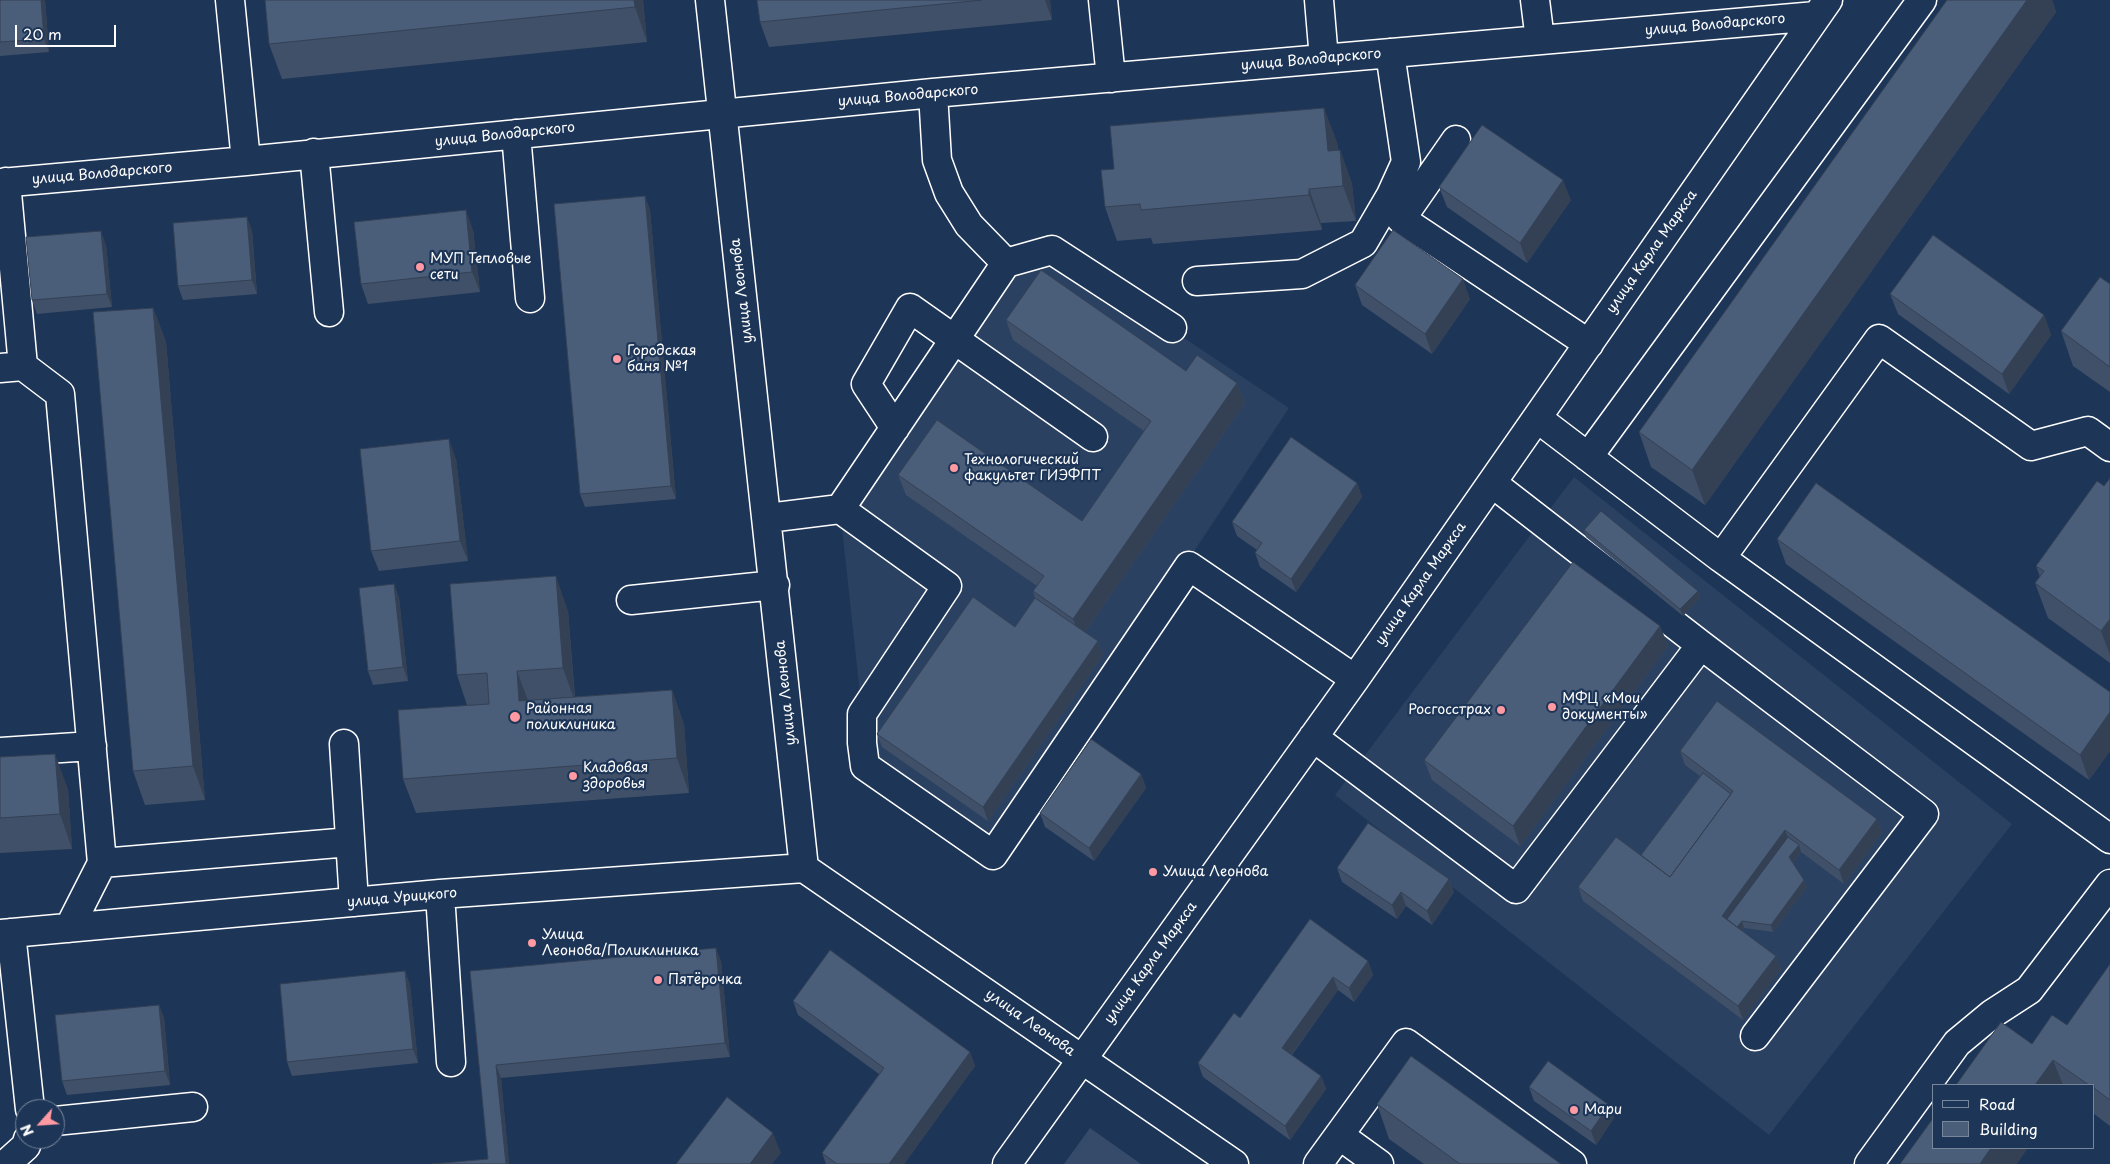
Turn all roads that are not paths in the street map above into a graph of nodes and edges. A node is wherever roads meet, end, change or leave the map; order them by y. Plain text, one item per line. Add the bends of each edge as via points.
1 (230, 0) edge
2 (710, 0) edge
3 (1103, 0) edge
4 (1319, 0) edge
5 (1535, 0) edge
6 (1922, 0) edge
7 (1822, 8) edge
8 (1540, 40) junction
9 (1390, 53) junction
10 (1324, 59) junction
11 (1110, 78) junction
12 (932, 93) junction
13 (721, 113) junction
14 (516, 134) junction
15 (1456, 140) dead end
16 (314, 153) junction
17 (246, 161) junction
18 (3, 182) edge
19 (1006, 263) junction
20 (1197, 281) dead end
21 (530, 298) dead end
22 (329, 312) dead end
23 (1172, 328) dead end
24 (955, 340) junction
25 (1588, 344) junction
26 (11, 367) edge
27 (1537, 418) junction
28 (895, 428) junction
29 (1093, 437) dead end
30 (2110, 447) edge
31 (1588, 457) junction
32 (1492, 483) junction
33 (840, 509) junction
34 (768, 518) junction
35 (1721, 558) junction
36 (775, 585) junction
37 (630, 600) dead end
38 (1701, 645) junction
39 (1355, 679) junction
40 (1313, 737) junction
41 (344, 744) dead end
42 (92, 746) junction
43 (0, 752) edge
44 (2110, 839) edge
45 (350, 842) junction
46 (102, 863) junction
47 (804, 868) junction
48 (2110, 884) edge
49 (440, 894) junction
50 (354, 902) junction
51 (69, 928) junction
52 (6, 934) edge
53 (1755, 1036) dead end
54 (1082, 1059) junction
55 (451, 1062) dead end
56 (29, 1099) edge
57 (193, 1108) dead end
58 (65, 1121) edge
59 (1339, 1135) junction
60 (23, 1149) edge
61 (6, 1164) edge
62 (1007, 1164) edge
63 (1234, 1164) edge
64 (1318, 1164) edge
65 (1379, 1164) edge
66 (1572, 1164) edge
67 (1868, 1164) edge

1 - 17 street
2 - 13 street, улица Леонова
3 - 11 street
4 - 10 street
5 - 8 street
6 - 31 street
7 - 8 street, улица Володарского
7 - 25 street, улица Карла Маркса
8 - 9 street, улица Володарского
9 - 10 street, улица Володарского
9 - 20 street via 1406,162 1392,195 1363,243 1302,274
10 - 11 street, улица Володарского
11 - 12 street, улица Володарского
12 - 13 street, улица Володарского
12 - 19 street via 938,160 949,193 969,225
13 - 14 street, улица Володарского
13 - 34 street, улица Леонова
14 - 16 street, улица Володарского
14 - 21 street
15 - 25 street via 1401,218
16 - 17 street, улица Володарского
16 - 22 street
17 - 18 street, улица Володарского
18 - 26 street
19 - 23 street via 1052,250
19 - 24 street
24 - 28 street
24 - 28 street via 910,308 866,384
24 - 29 street
25 - 27 street, улица Карла Маркса
26 - 42 street via 60,394
27 - 31 street
27 - 32 street, улица Карла Маркса
28 - 33 street
30 - 35 street via 2088,431 2031,446 1879,339
31 - 35 street
32 - 38 street
32 - 39 street, улица Карла Маркса
33 - 34 street
33 - 39 street via 947,586 862,714 865,766 993,855 1189,566
34 - 36 street, улица Леонова
35 - 44 street
36 - 37 street
36 - 47 street, улица Леонова
38 - 40 street via 1516,889
38 - 53 street via 1924,814
39 - 40 street, улица Карла Маркса
40 - 54 street, улица Карла Маркса
41 - 45 street
42 - 43 street
42 - 46 street
45 - 46 street
45 - 50 street
46 - 51 street
47 - 49 street, улица Урицкого
47 - 54 street, улица Леонова
48 - 67 street via 2029,990 1992,1014 1957,1043
49 - 50 street, улица Урицкого
49 - 55 street
50 - 51 street, улица Урицкого
51 - 52 street, улица Урицкого
52 - 56 street
54 - 62 street, улица Карла Маркса
54 - 63 street, улица Леонова
57 - 58 street
59 - 64 street
59 - 65 street
59 - 66 street via 1406,1043
60 - 61 street

